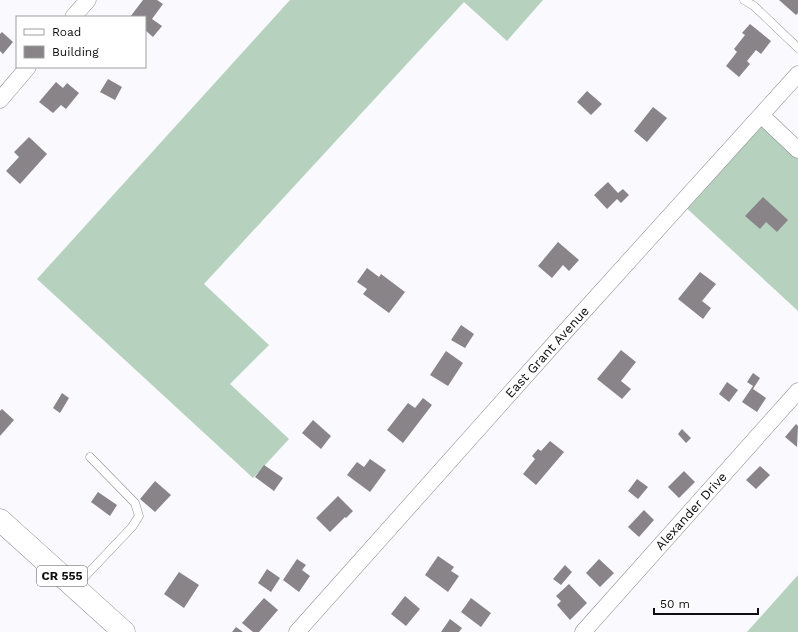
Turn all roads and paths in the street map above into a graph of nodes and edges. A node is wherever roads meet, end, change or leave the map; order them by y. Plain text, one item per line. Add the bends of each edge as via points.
1 (88, 0) edge
2 (744, 0) edge
3 (74, 16) edge
4 (798, 48) edge
5 (27, 68) edge
6 (798, 74) edge
7 (0, 100) edge
8 (761, 115) junction
9 (798, 150) edge
10 (798, 391) edge
11 (90, 457) dead end
12 (0, 520) edge
13 (74, 587) junction
14 (124, 632) edge
15 (297, 632) edge
16 (583, 632) edge

1 - 3 street
2 - 4 lane via 754,6
5 - 7 street
6 - 8 street, East Grant Avenue
8 - 9 street
8 - 15 street, East Grant Avenue
10 - 16 street, Alexander Drive
11 - 13 lane via 135,503 138,516 132,527
12 - 13 main road, CR 555
13 - 14 main road, CR 555

